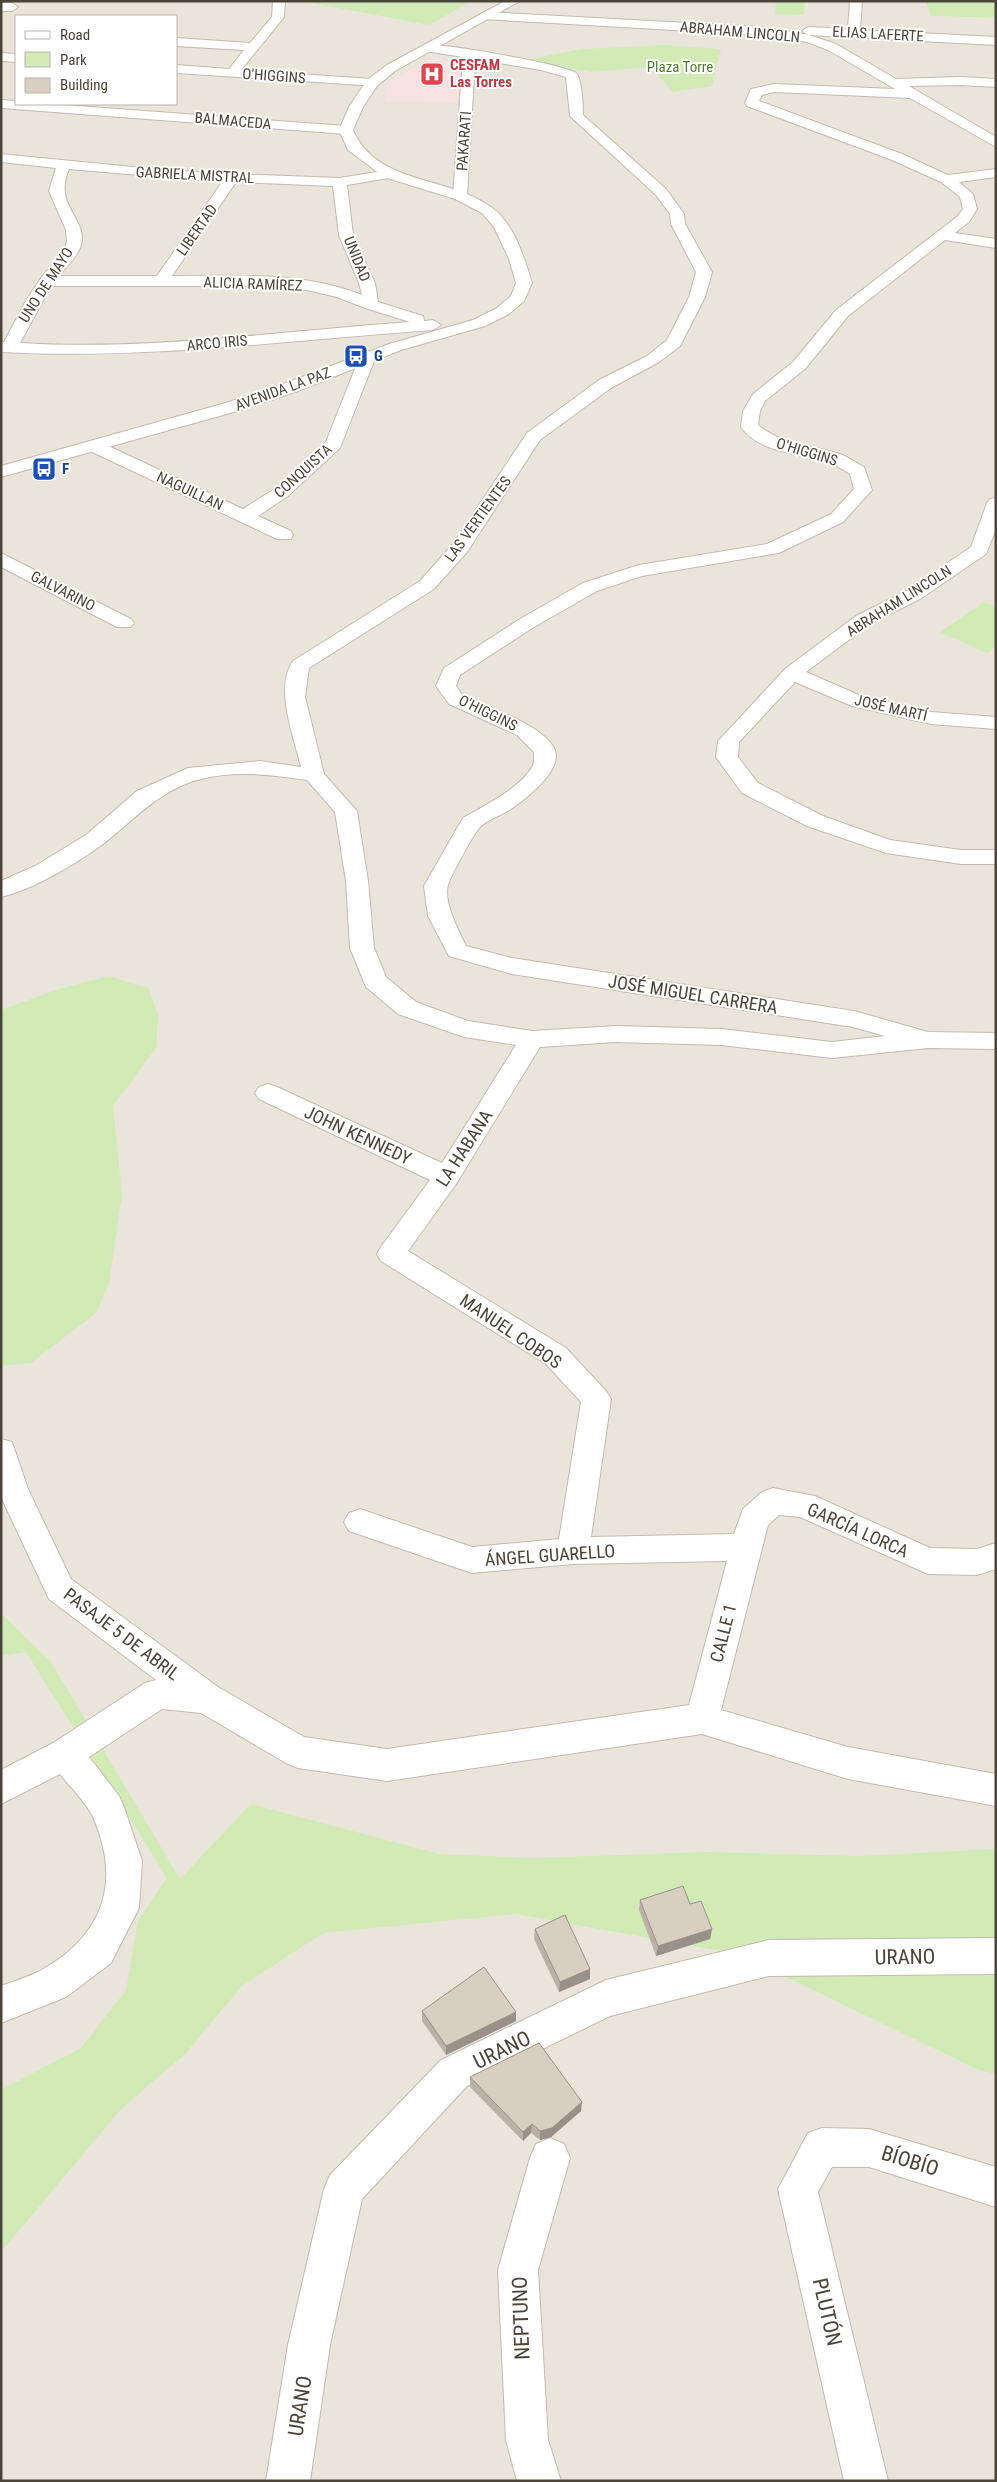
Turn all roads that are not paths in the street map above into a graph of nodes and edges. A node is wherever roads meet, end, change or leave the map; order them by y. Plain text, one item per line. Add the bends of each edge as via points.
1 (279, 1) edge
2 (514, 1) edge
3 (856, 1) edge
4 (486, 16) junction
5 (761, 31) junction
6 (854, 32) junction
7 (996, 41) edge
8 (178, 42) edge
9 (255, 47) junction
10 (429, 48) junction
11 (469, 56) junction
12 (1, 57) edge
13 (15, 58) edge
14 (178, 69) edge
15 (232, 73) junction
16 (996, 82) edge
17 (372, 83) junction
18 (894, 83) junction
19 (911, 94) junction
20 (1, 104) edge
21 (346, 130) junction
22 (996, 143) edge
23 (1, 158) edge
24 (64, 165) junction
25 (996, 173) edge
26 (389, 174) junction
27 (232, 178) junction
28 (946, 180) junction
29 (340, 182) junction
30 (460, 196) junction
31 (945, 236) junction
32 (996, 244) edge
33 (46, 281) junction
34 (161, 282) junction
35 (371, 305) junction
36 (433, 325) junction
37 (453, 330) junction
38 (6, 347) edge
39 (368, 356) junction
40 (96, 447) junction
41 (1, 472) edge
42 (996, 502) edge
43 (243, 517) junction
44 (284, 535) dead end
45 (1, 559) edge
46 (124, 623) dead end
47 (792, 673) junction
48 (996, 723) edge
49 (314, 775) junction
50 (996, 858) edge
51 (1, 890) edge
52 (457, 951) joint
53 (532, 1039) junction
54 (928, 1040) junction
55 (996, 1041) edge
56 (268, 1093) dead end
57 (447, 1177) junction
58 (391, 1254) joint
59 (1, 1451) edge
60 (360, 1522) dead end
61 (747, 1547) junction
62 (573, 1551) junction
63 (996, 1556) edge
64 (206, 1698) junction
65 (702, 1719) junction
66 (65, 1754) junction
67 (1, 1788) edge
68 (996, 1790) edge
69 (996, 1956) edge
70 (1, 2005) edge
71 (822, 2148) joint
72 (550, 2158) dead end
73 (996, 2187) edge
74 (288, 2481) edge
75 (539, 2481) edge
76 (866, 2481) edge

1 - 9 street via 278,17
2 - 4 street
3 - 6 street
4 - 5 street, ABRAHAM LINCOLN
4 - 10 street
5 - 6 street, ELIAS LAFERTE
5 - 18 street, ABRAHAM LINCOLN via 809,39 832,47
6 - 7 street, ELIAS LAFERTE
8 - 9 street
9 - 15 street
10 - 11 street, LAS VERTIENTES
10 - 17 street via 390,68
11 - 30 street, PAKARATI
11 - 49 street, LAS VERTIENTES via 543,66 570,74 577,116 661,192 677,214 678,224 704,272 697,297 674,343 653,359 605,384 533,437 460,548 427,585 300,666 296,698
12 - 13 street
14 - 15 street, O'HIGGINS
15 - 17 street, O'HIGGINS
16 - 18 street
17 - 21 street
18 - 19 street, ABRAHAM LINCOLN
19 - 22 street, ABRAHAM LINCOLN
19 - 28 street, O'HIGGINS via 774,88 756,92 752,103 897,157
20 - 21 street, BALMACEDA
21 - 26 street via 353,147
23 - 24 street, GABRIELA MISTRAL
24 - 27 street, GABRIELA MISTRAL
24 - 33 street, UNO DE MAYO via 56,194 72,228 74,242
25 - 28 street
26 - 29 street, GABRIELA MISTRAL
26 - 30 street
27 - 29 street, GABRIELA MISTRAL
27 - 34 street, LIBERTAD
28 - 31 street, O'HIGGINS via 966,194 970,209
29 - 35 street, UNIDAD via 346,236 368,283
30 - 37 street, AVENIDA LA PAZ via 487,210 501,226 524,284 518,298 503,311 479,323
31 - 32 street
31 - 52 street, O'HIGGINS via 842,313 812,352 757,400 749,414 750,427 759,436 775,444 836,459 858,471 863,490 837,518 772,549 639,571 590,587 451,672 446,686 456,700 524,731 545,750 544,768 529,784 472,823 436,886 440,916
33 - 34 street, ALICIA RAMÍREZ
33 - 38 street, UNO DE MAYO
34 - 35 street, ALICIA RAMÍREZ via 263,281 307,285 342,293
35 - 36 street, ALICIA RAMÍREZ
36 - 37 street, ALICIA RAMÍREZ
36 - 38 street, ARCO IRIS via 103,352
37 - 39 street, AVENIDA LA PAZ
39 - 40 street, AVENIDA LA PAZ via 236,406
39 - 43 street, CONQUISTA via 334,444 282,492
40 - 41 street, AVENIDA LA PAZ
40 - 43 street, NAGUILLAN
42 - 47 street, ABRAHAM LINCOLN via 979,550 913,595 863,620
43 - 44 street, NAGUILLAN
45 - 46 street, GALVARINO
47 - 48 street, JOSÉ MARTÍ via 852,700 931,718
47 - 50 street, ABRAHAM LINCOLN via 729,740 727,757 750,788 815,821 886,846 961,857
49 - 51 street via 260,767 196,773 146,796 94,840 43,871
49 - 53 street, LAS VERTIENTES via 346,811 357,881 362,948 375,981 407,1008 464,1029
52 - 54 street, JOSÉ MIGUEL CARRERA via 512,966 854,1019
53 - 54 street, JOSÉ MIGUEL CARRERA via 616,1034 721,1037 832,1050
53 - 57 street, LA HABANA
54 - 55 street, JOSÉ MIGUEL CARRERA
56 - 57 street, JOHN KENNEDY
57 - 58 street, LA HABANA
58 - 62 street, MANUEL COBOS via 556,1356 596,1399
59 - 64 street, PASAJE 5 DE ABRIL via 13,1489 60,1589
60 - 62 street, ÁNGEL GUARELLO via 472,1560
61 - 62 street, ÁNGEL GUARELLO
61 - 63 street, GARCÍA LORCA via 754,1518 773,1501 804,1505 928,1562 977,1562
61 - 65 street, CALLE 1
64 - 65 street, PASAJE 5 DE ABRIL via 298,1752 387,1765
64 - 66 street via 158,1694
65 - 68 street via 848,1763
66 - 67 street
66 - 70 street via 107,1807 124,1861 121,1908 98,1950 53,1984
69 - 74 street, URANO via 769,1958 606,1999 454,2074 344,2189 309,2346
71 - 73 street, BÍOBÍO via 868,2148
71 - 76 street, PLUTÓN via 798,2189
72 - 75 street, NEPTUNO via 518,2270 526,2440

